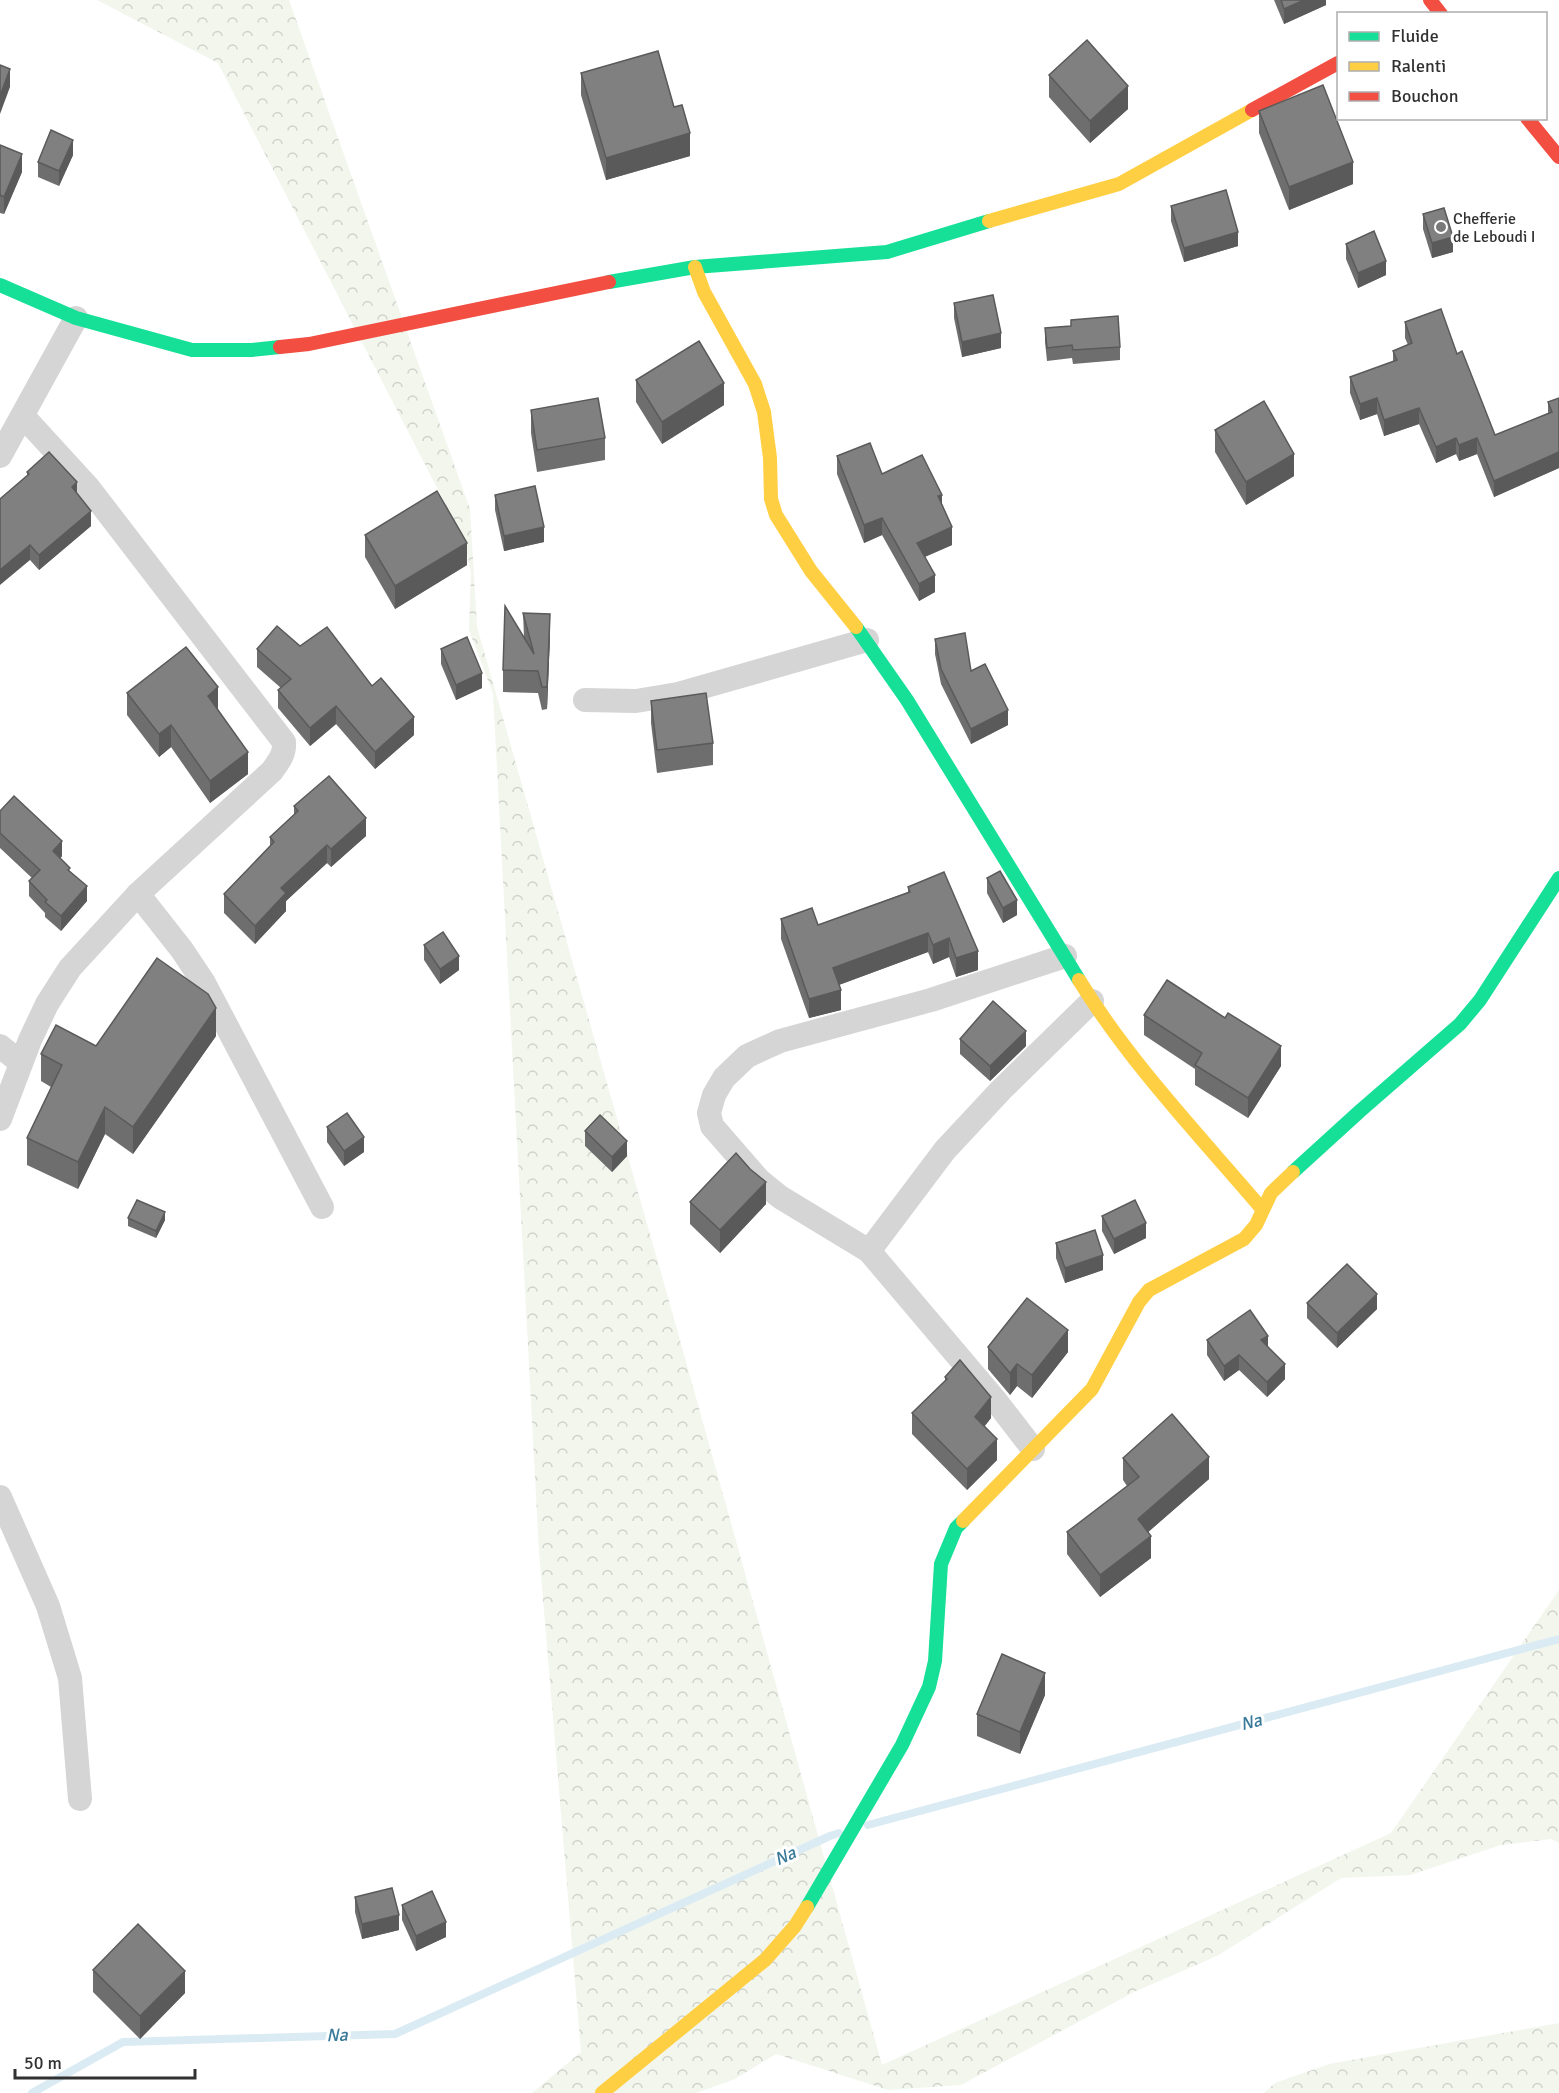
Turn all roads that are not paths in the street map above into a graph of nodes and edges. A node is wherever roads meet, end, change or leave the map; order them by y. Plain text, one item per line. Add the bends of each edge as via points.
1 (1337, 64) edge
2 (1529, 120) edge
3 (1559, 157) edge
4 (695, 267) junction
5 (0, 285) edge
6 (76, 318) junction
7 (23, 416) junction
8 (0, 456) edge
9 (867, 640) junction
10 (585, 700) dead end
11 (1559, 879) edge
12 (138, 894) junction
13 (1065, 956) junction
14 (1092, 1001) junction
15 (0, 1046) edge
16 (21, 1063) junction
17 (0, 1119) edge
18 (322, 1207) dead end
19 (1262, 1209) junction
20 (869, 1251) junction
21 (1033, 1449) junction
22 (0, 1497) edge
23 (80, 1799) dead end
24 (602, 2093) edge

1 - 4 street via 1119,184 887,252
2 - 3 street
4 - 6 street via 309,344 252,350 192,350
4 - 9 street via 704,292 754,384 764,412 771,499 776,514 811,571
5 - 6 street
6 - 7 street
7 - 8 street
7 - 12 street via 88,487 284,742 281,759 272,771
9 - 10 street via 678,694 636,700
9 - 13 street
11 - 19 street via 1460,1024 1271,1193
12 - 16 street via 70,968 47,1004
12 - 18 street via 204,983
13 - 14 street
13 - 20 street via 932,1000 780,1041 747,1056 724,1078 709,1113 712,1126 759,1180 780,1197
14 - 19 street via 1145,1071
14 - 20 street via 945,1150
15 - 16 street
16 - 17 street
19 - 21 street via 1256,1225 1244,1239 1149,1290 1092,1389
20 - 21 street
21 - 24 street via 956,1528 941,1564 935,1661 929,1687 903,1745 801,1918 765,1960
22 - 23 street via 48,1606 70,1678

